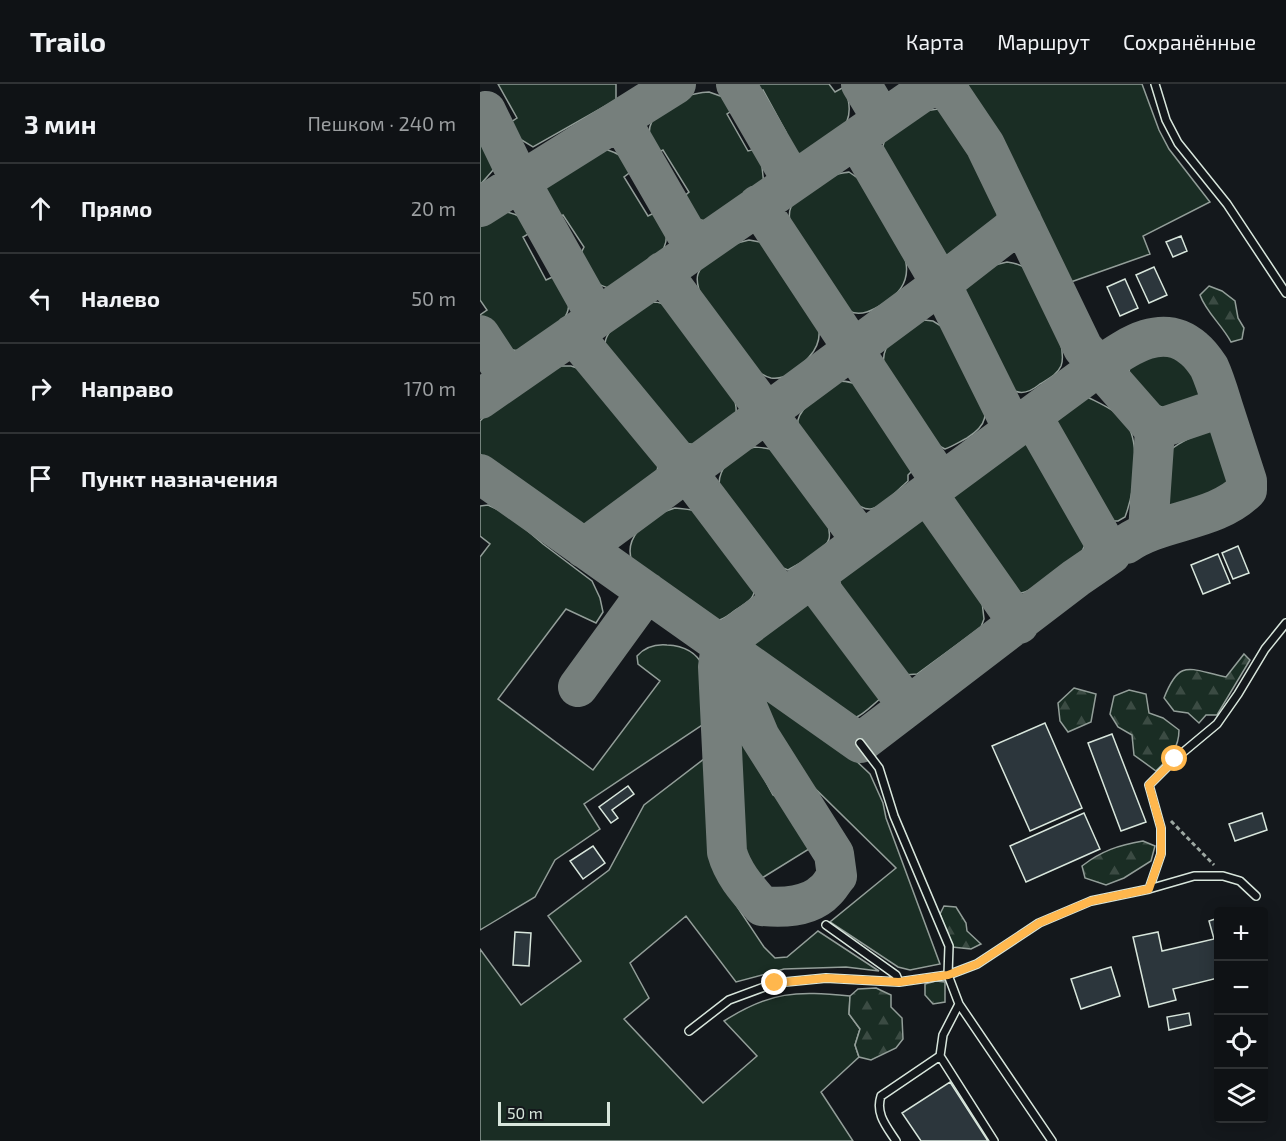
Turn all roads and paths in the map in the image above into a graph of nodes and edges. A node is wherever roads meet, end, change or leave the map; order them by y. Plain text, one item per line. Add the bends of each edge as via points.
1 (1155, 84) edge
2 (1286, 293) edge
3 (1286, 623) edge
4 (860, 743) dead end
5 (1154, 801) junction
6 (1223, 876) junction
7 (1149, 889) junction
8 (1256, 896) dead end
9 (826, 926) dead end
10 (948, 975) junction
11 (899, 982) junction
12 (959, 1004) junction
13 (689, 1031) dead end
14 (940, 1056) junction
15 (896, 1141) edge
16 (994, 1141) edge
17 (1052, 1141) edge

1 - 2 lane via 1178,143 1227,204
3 - 5 lane via 1217,724 1149,785
4 - 10 lane via 879,768 894,816 948,946
5 - 6 path
5 - 7 lane via 1161,828 1161,854
6 - 7 lane via 1194,876
6 - 8 lane via 1240,881
7 - 10 lane via 1091,901 1039,923 977,964
9 - 11 lane via 896,975
10 - 11 lane
10 - 12 lane
11 - 13 lane via 826,978 775,983 729,1000
12 - 14 lane via 943,1035
12 - 17 lane
14 - 15 lane via 881,1096 879,1112
14 - 16 lane

